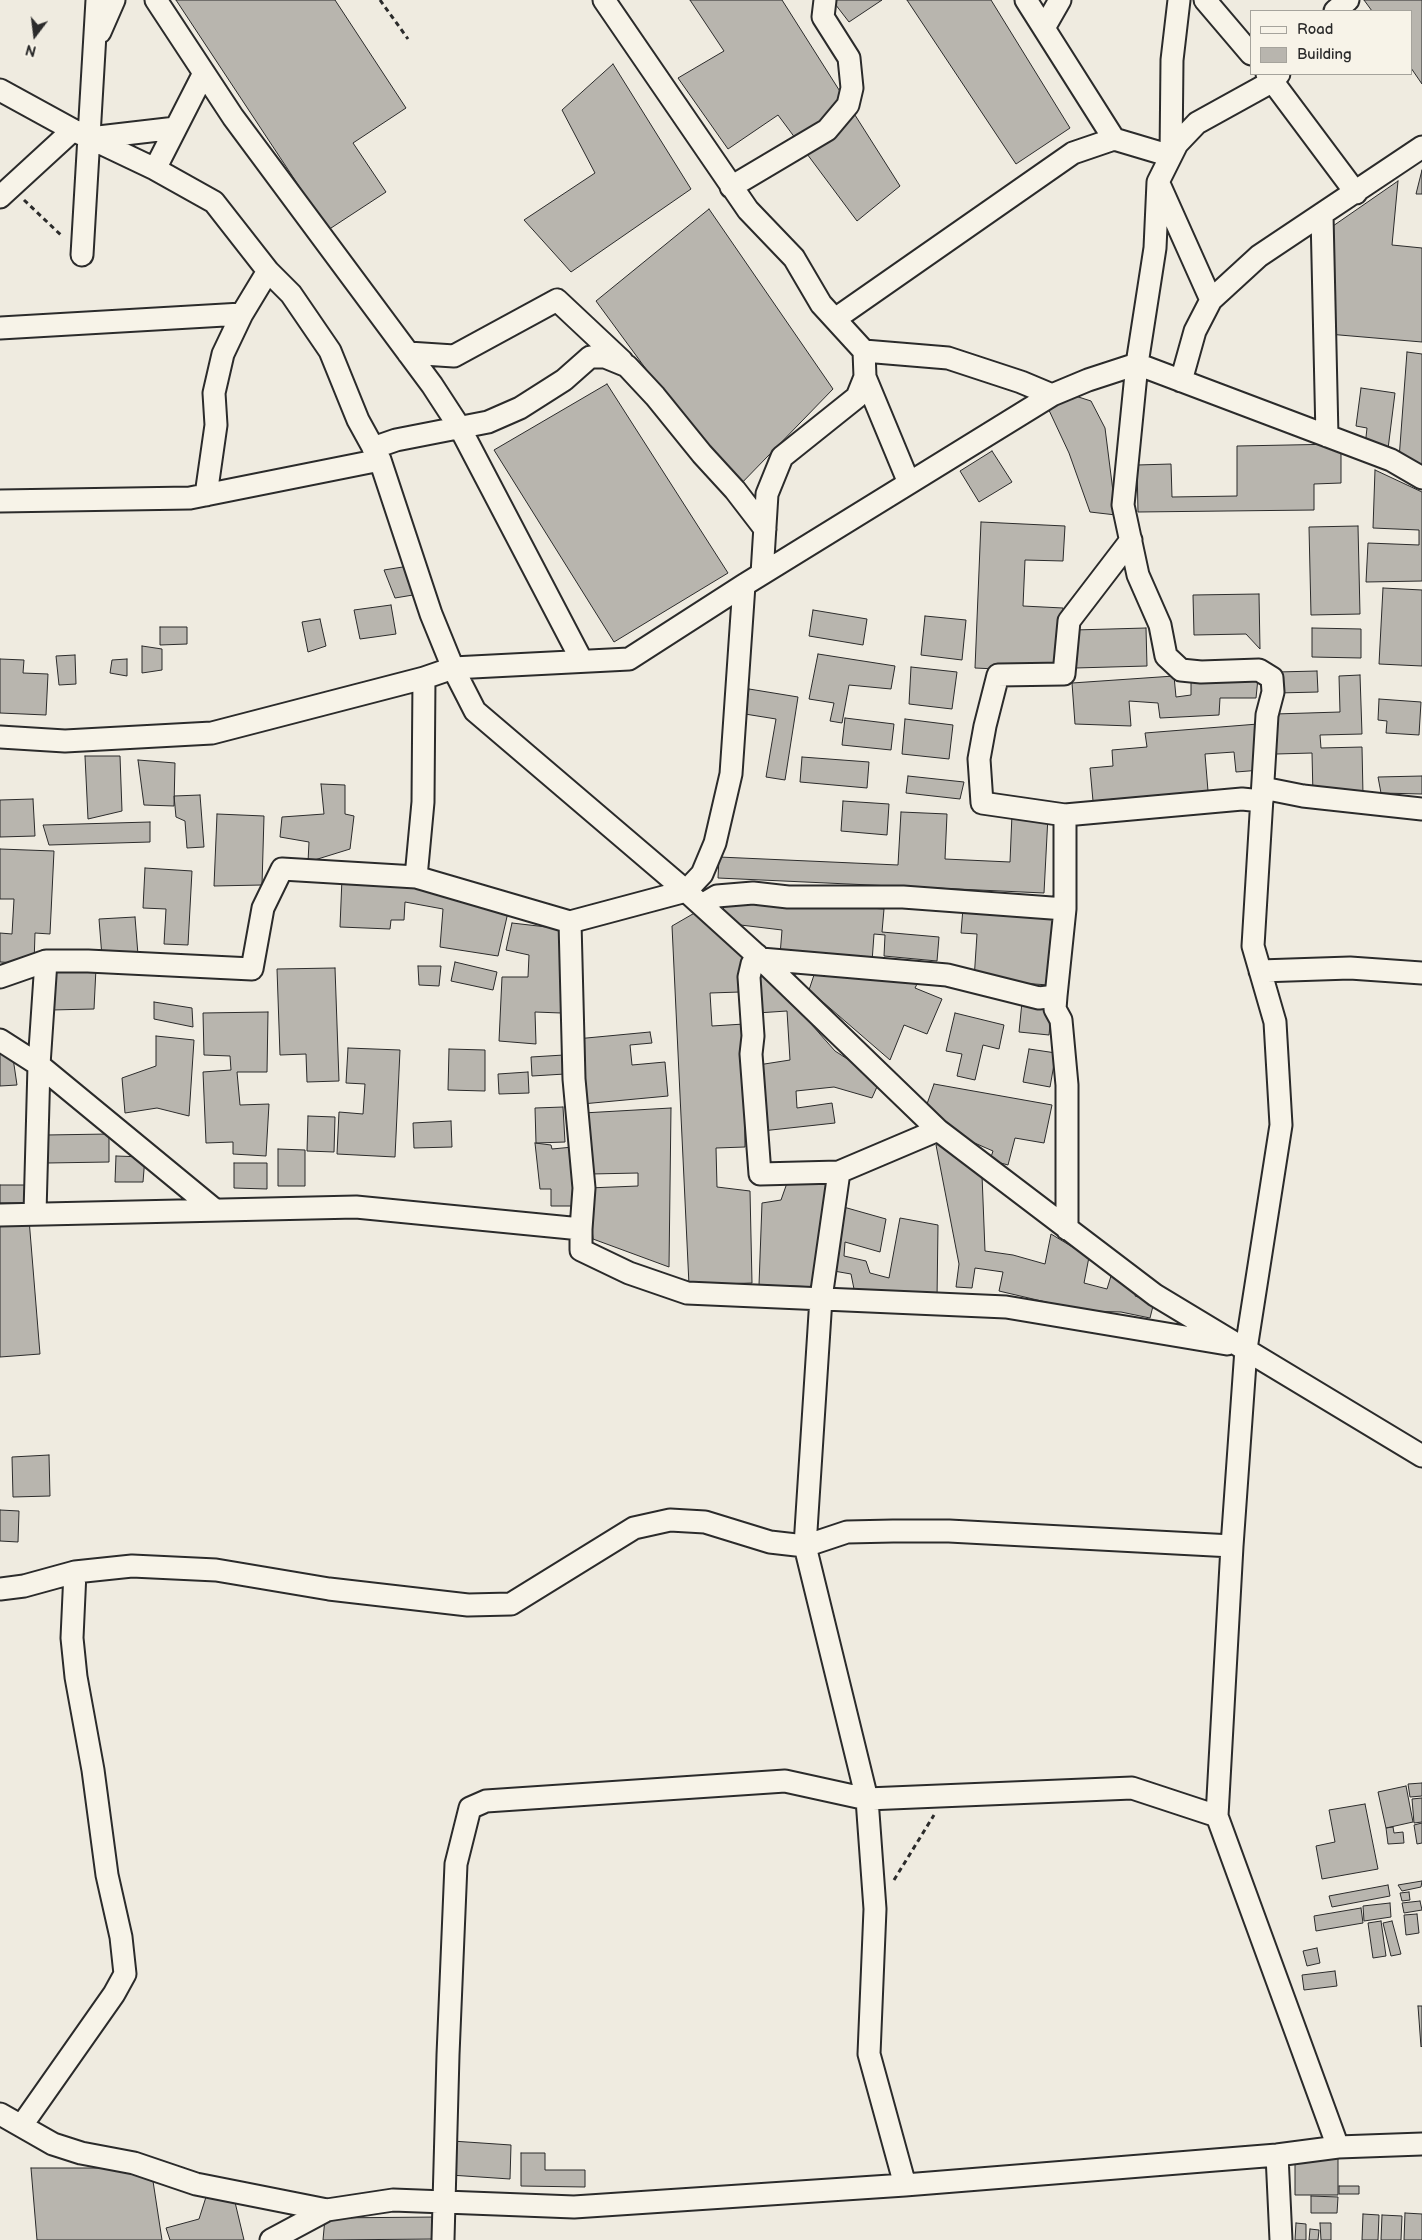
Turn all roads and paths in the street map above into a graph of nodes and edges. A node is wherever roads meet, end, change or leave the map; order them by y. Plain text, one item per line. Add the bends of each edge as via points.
1 (97, 0) edge
2 (114, 0) edge
3 (156, 0) edge
4 (380, 0) edge
5 (604, 0) edge
6 (825, 0) edge
7 (1026, 0) edge
8 (1060, 0) edge
9 (1180, 0) edge
10 (1205, 0) edge
11 (1348, 0) edge
12 (1336, 10) edge
13 (1044, 28) junction
14 (408, 39) dead end
15 (95, 44) junction
16 (1250, 53) edge
17 (204, 73) junction
18 (1273, 76) edge
19 (0, 90) edge
20 (176, 128) junction
21 (81, 134) junction
22 (1114, 139) junction
23 (1422, 148) edge
24 (1171, 156) junction
25 (155, 169) junction
26 (1158, 182) junction
27 (731, 187) junction
28 (5, 192) edge
29 (1356, 193) junction
30 (1322, 215) junction
31 (82, 254) joint
32 (268, 271) junction
33 (1211, 300) junction
34 (242, 314) junction
35 (835, 319) junction
36 (0, 328) edge
37 (864, 351) junction
38 (408, 353) junction
39 (1137, 364) junction
40 (627, 366) junction
41 (865, 377) junction
42 (1181, 381) junction
43 (1052, 395) junction
44 (460, 428) junction
45 (1328, 436) junction
46 (377, 454) junction
47 (1422, 478) edge
48 (909, 483) junction
49 (206, 495) junction
50 (0, 501) edge
51 (765, 529) junction
52 (1131, 540) junction
53 (753, 579) junction
54 (582, 661) junction
55 (453, 668) junction
56 (424, 678) junction
57 (0, 737) edge
58 (1262, 794) junction
59 (1422, 809) edge
60 (1065, 815) junction
61 (416, 877) junction
62 (686, 891) junction
63 (702, 905) junction
64 (1065, 909) junction
65 (570, 922) junction
66 (759, 957) junction
67 (46, 961) junction
68 (1260, 971) junction
69 (1422, 972) edge
70 (0, 977) edge
71 (1056, 996) junction
72 (0, 1040) edge
73 (39, 1065) junction
74 (938, 1130) junction
75 (839, 1172) junction
76 (215, 1210) junction
77 (35, 1213) junction
78 (0, 1215) edge
79 (1068, 1228) junction
80 (581, 1229) junction
81 (821, 1298) junction
82 (1246, 1349) junction
83 (1422, 1456) edge
84 (805, 1546) junction
85 (1232, 1546) junction
86 (75, 1572) junction
87 (0, 1589) edge
88 (947, 1796) junction
89 (867, 1799) junction
90 (1217, 1816) junction
91 (875, 1908) junction
92 (0, 2114) edge
93 (22, 2125) junction
94 (1422, 2144) edge
95 (1338, 2146) junction
96 (1277, 2155) junction
97 (906, 2185) junction
98 (443, 2202) junction
99 (327, 2210) junction
100 (271, 2240) edge
101 (443, 2240) edge
102 (1282, 2240) edge

1 - 15 street
2 - 15 street
3 - 17 street
4 - 14 path
5 - 27 street
6 - 27 street via 823,17 849,58 852,88 848,105 827,130
7 - 13 street
8 - 13 street
9 - 24 street via 1172,60
10 - 16 street
11 - 12 street
13 - 22 street
15 - 21 street
17 - 20 street
17 - 38 street
18 - 24 street via 1197,123 1177,144
18 - 29 street
19 - 21 street
20 - 21 street
20 - 25 street
21 - 25 street
21 - 28 street
21 - 31 street
22 - 24 street
22 - 35 street via 1073,153
23 - 29 street
24 - 26 street
25 - 32 street via 214,202
26 - 33 street
26 - 39 street via 1154,248
27 - 35 street via 748,210 794,258 821,304
28 - 31 path
29 - 30 street
30 - 33 street via 1259,256
30 - 45 street
32 - 34 street
32 - 46 street via 291,294 330,351 358,420
33 - 42 street via 1195,331
34 - 36 street
34 - 49 street via 223,354 214,393 216,425
35 - 37 street
37 - 41 street
37 - 43 street via 948,358
38 - 40 street via 454,356 557,300
38 - 44 street
39 - 42 street
39 - 43 street
39 - 52 street via 1123,506
40 - 44 street via 605,357 590,357 564,380 520,408 488,422
40 - 51 street
41 - 48 street
41 - 51 street via 857,397 782,457 767,494
42 - 45 street
43 - 48 street
44 - 46 street via 396,440
44 - 54 street
45 - 47 street via 1391,460
46 - 49 street
46 - 55 street via 431,614
48 - 53 street
49 - 50 street via 190,498
51 - 53 street
52 - 58 street via 1138,575 1160,625 1166,656 1181,670 1259,670 1272,678
52 - 60 street via 1069,621 1064,674 998,674 985,726 979,759 982,803
53 - 54 street via 629,659
53 - 62 street via 731,774 715,843 702,874
54 - 55 street
55 - 56 street
55 - 62 street via 476,711
56 - 57 street via 212,733 65,741
56 - 61 street via 423,802
58 - 59 street
58 - 60 street via 1242,799
58 - 68 street via 1253,946
60 - 64 street
61 - 65 street
61 - 67 street via 282,869 263,908 252,969
62 - 63 street
62 - 65 street
63 - 64 street via 716,896 753,893 788,897 903,897
63 - 66 street
64 - 71 street
65 - 80 street via 574,1079 584,1188
66 - 71 street via 947,975 1039,998
66 - 74 street
66 - 75 street via 752,964 749,977 760,1174
67 - 70 street
67 - 73 street
68 - 69 street via 1350,968
68 - 82 street via 1274,1022 1282,1125
71 - 79 street via 1067,1086
72 - 73 street
73 - 76 street
73 - 77 street
74 - 75 street
74 - 79 street
75 - 81 street
76 - 77 street
76 - 80 street via 356,1207
77 - 78 street
79 - 82 street via 1155,1295
80 - 81 street via 581,1250 629,1273 687,1292
81 - 82 street via 1006,1308 1214,1340
81 - 84 street
82 - 83 street
82 - 85 street
84 - 85 street via 847,1532 949,1531
84 - 86 street via 770,1542 705,1522 670,1520 634,1528 510,1604 438,1602 329,1589 216,1570 132,1566
84 - 89 street
85 - 90 street
86 - 87 street
86 - 93 street via 72,1638 76,1677 125,1974
88 - 89 street
88 - 90 street via 1132,1788
88 - 91 path
89 - 91 street
89 - 98 street via 785,1781 486,1801 470,1808 456,1864
90 - 95 street
91 - 97 street via 869,2054
92 - 93 street
93 - 99 street via 53,2144 80,2153 134,2163 196,2184
94 - 95 street
95 - 96 street
96 - 97 street
96 - 102 street
97 - 98 street via 574,2207
98 - 99 street via 393,2200
98 - 101 street
99 - 100 street

